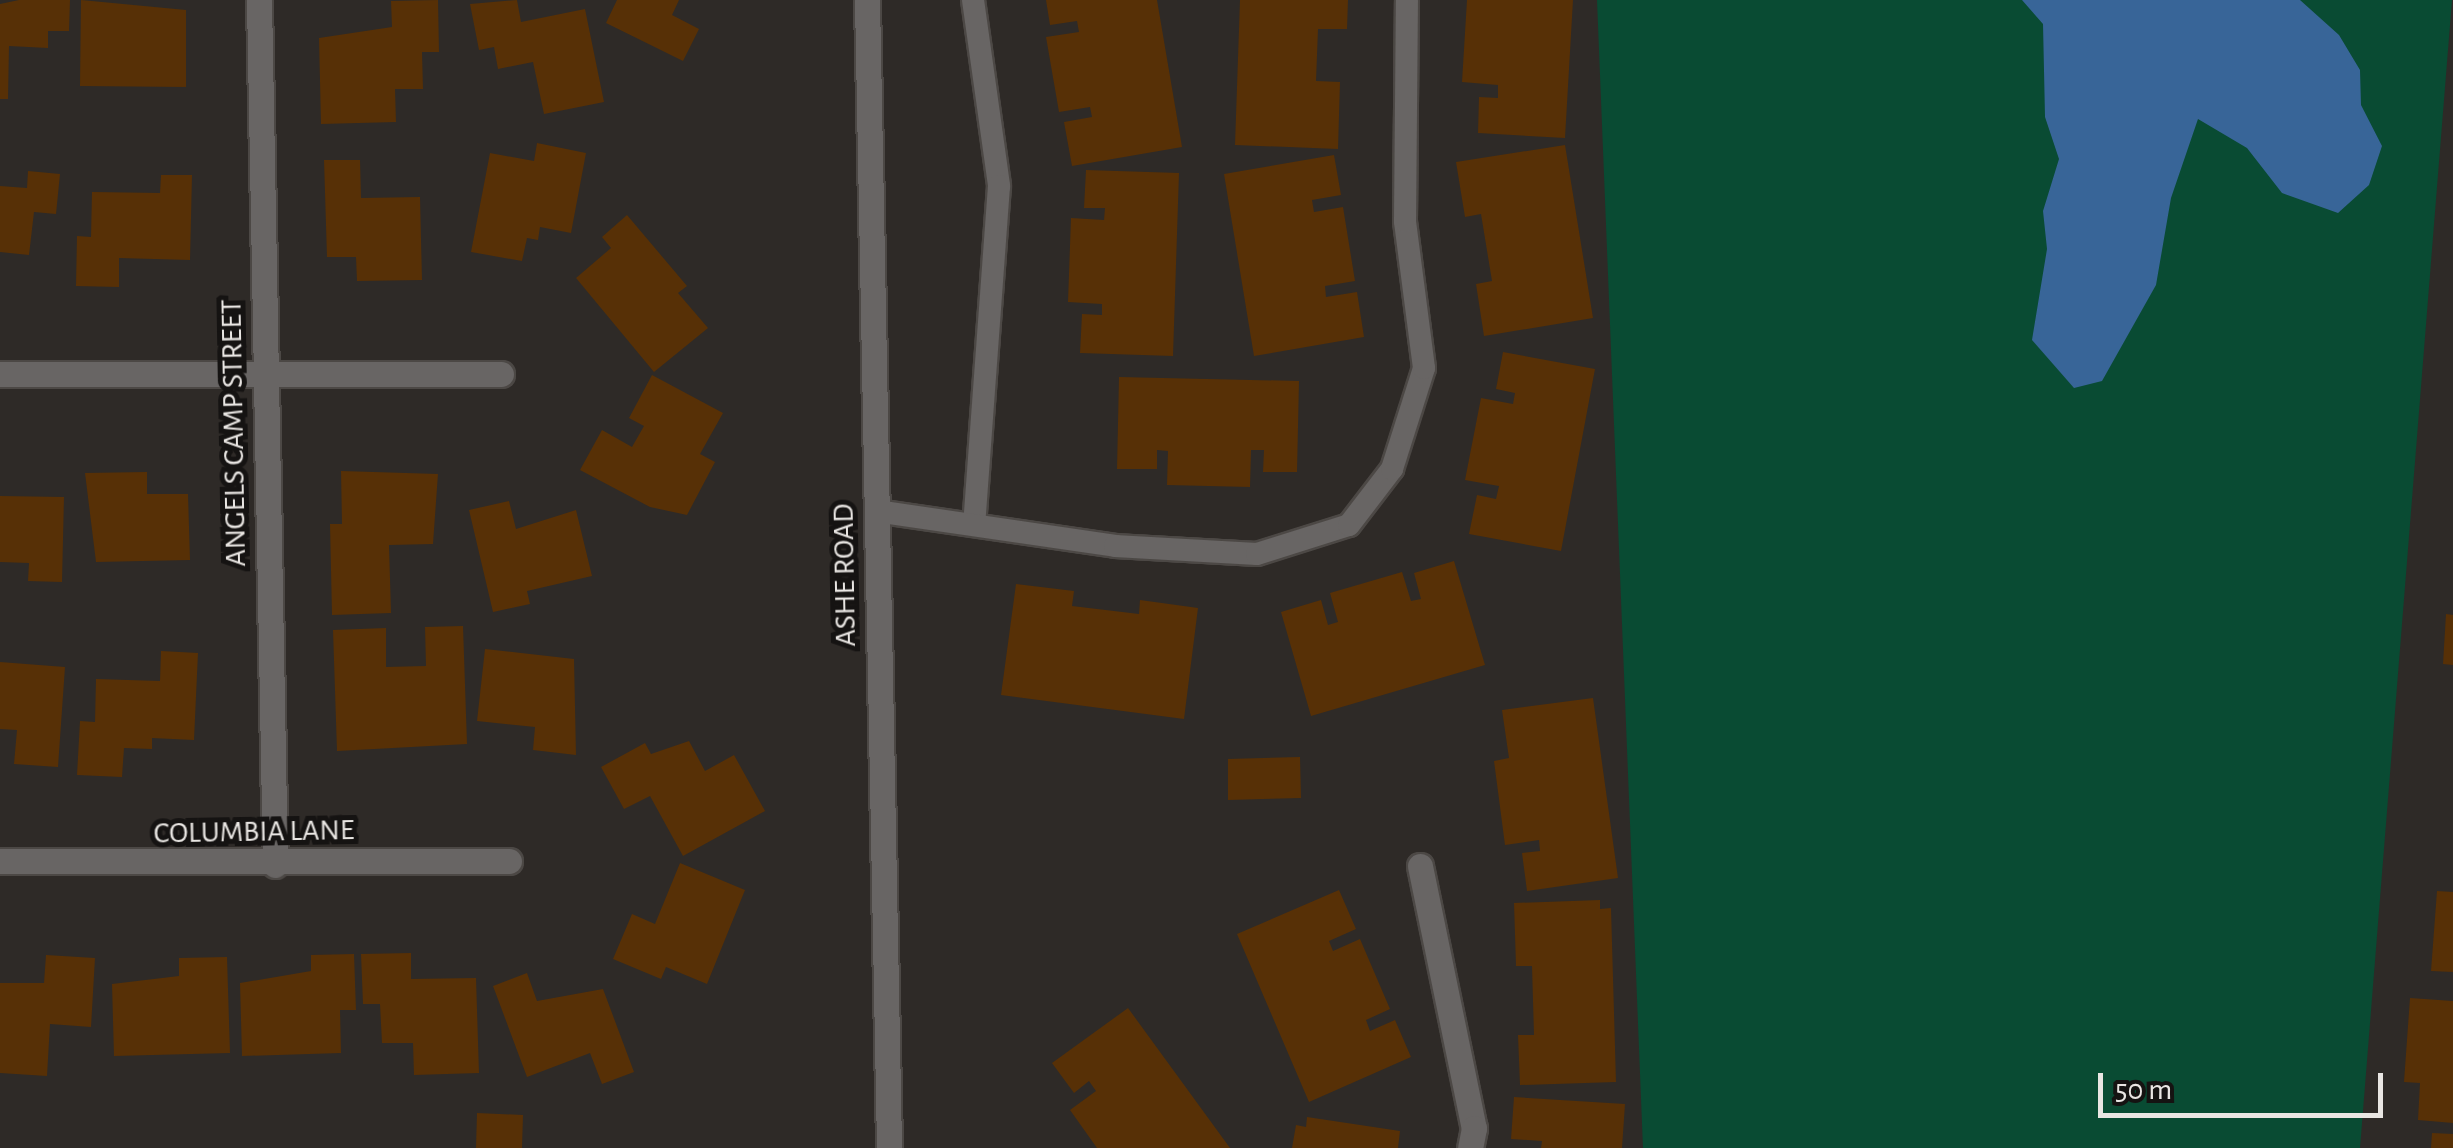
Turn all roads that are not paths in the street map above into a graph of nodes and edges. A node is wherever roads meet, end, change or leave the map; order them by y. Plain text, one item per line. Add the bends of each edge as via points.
1 (259, 0) edge
2 (867, 0) edge
3 (973, 0) edge
4 (1407, 0) edge
5 (0, 374) edge
6 (500, 374) dead end
7 (266, 378) junction
8 (876, 511) junction
9 (974, 524) junction
10 (509, 861) dead end
11 (0, 862) edge
12 (275, 865) junction
13 (1420, 866) dead end
14 (889, 1148) edge
15 (1470, 1148) edge

1 - 7 street, ANGELS CAMP STREET
2 - 8 street, ASHE ROAD
3 - 9 lane via 999,186
4 - 9 lane via 1405,221 1424,368 1392,469 1348,525 1257,554 1115,546
5 - 7 street
6 - 7 street
7 - 12 street, ANGELS CAMP STREET
8 - 9 lane
8 - 14 street, ASHE ROAD
10 - 12 street, COLUMBIA LANE
11 - 12 street, COLUMBIA LANE
13 - 15 street via 1474,1128

